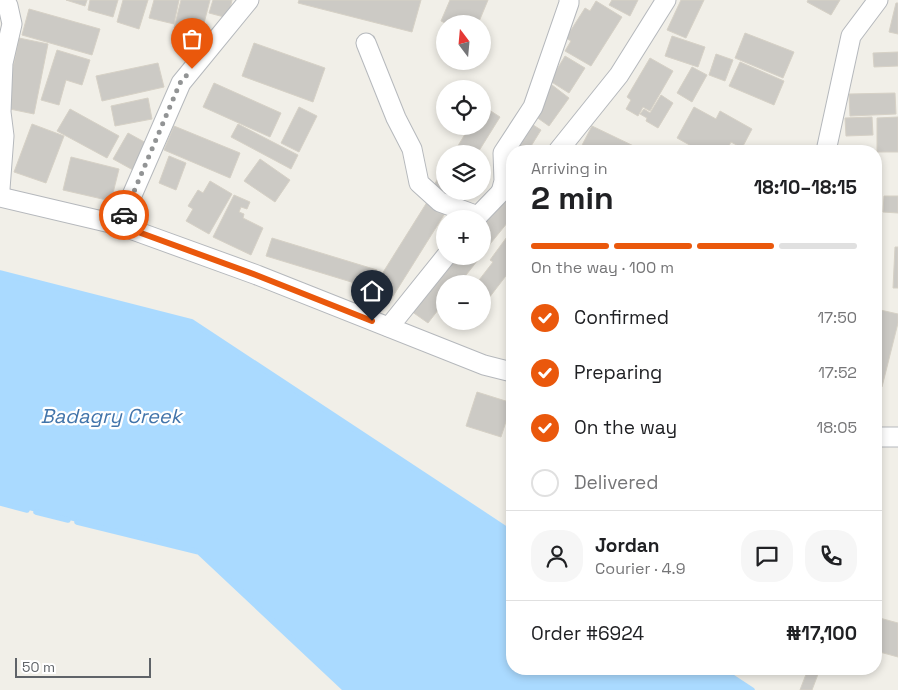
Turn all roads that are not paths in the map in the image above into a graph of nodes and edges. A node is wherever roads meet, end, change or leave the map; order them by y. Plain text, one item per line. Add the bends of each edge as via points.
1 (5, 0) edge
2 (249, 0) edge
3 (569, 0) edge
4 (666, 0) edge
5 (878, 0) edge
6 (366, 43) dead end
7 (1, 85) edge
8 (1, 112) edge
9 (508, 145) edge
10 (563, 145) edge
11 (827, 145) edge
12 (506, 148) edge
13 (506, 187) edge
14 (0, 189) edge
15 (506, 191) edge
16 (0, 198) edge
17 (459, 210) edge
18 (484, 210) edge
19 (119, 225) junction
20 (439, 265) edge
21 (389, 328) junction
22 (506, 370) edge
23 (882, 437) edge
24 (898, 437) edge

1 - 7 street via 12,24
2 - 19 street via 180,83
3 - 9 street via 533,108
4 - 10 street via 619,74
5 - 11 street via 851,36
6 - 17 street via 412,149 419,183 440,202
7 - 8 street
8 - 14 street via 4,136
12 - 13 street via 503,153
15 - 18 street
16 - 19 street
19 - 21 street
20 - 21 street
21 - 22 street
23 - 24 street

